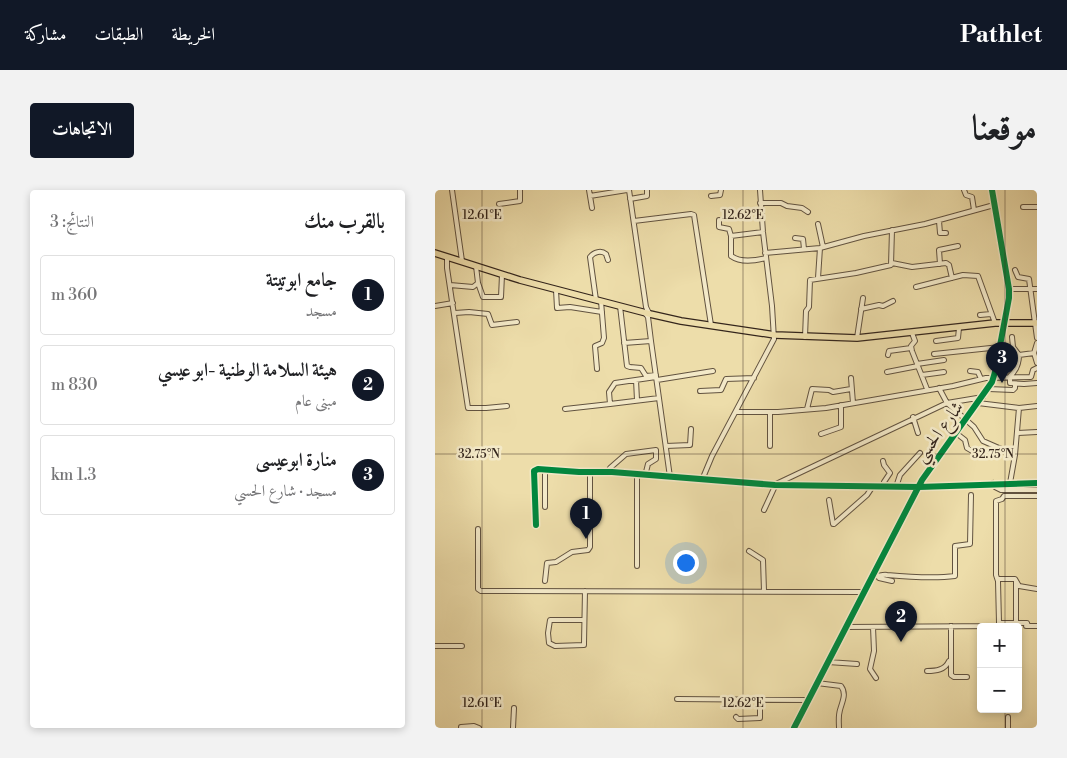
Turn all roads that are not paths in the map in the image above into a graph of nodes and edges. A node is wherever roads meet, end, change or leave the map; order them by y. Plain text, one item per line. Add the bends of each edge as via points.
1 (452, 190) edge
2 (521, 190) edge
3 (589, 190) edge
4 (628, 190) edge
5 (647, 190) edge
6 (721, 190) edge
7 (760, 190) edge
8 (964, 190) edge
9 (992, 190) edge
10 (590, 196) junction
11 (711, 196) dead end
12 (630, 200) junction
13 (760, 203) junction
14 (499, 204) dead end
15 (994, 205) junction
16 (1023, 207) dead end
17 (1037, 207) edge
18 (591, 208) dead end
19 (974, 210) junction
20 (808, 212) dead end
21 (719, 220) dead end
22 (633, 221) junction
23 (939, 221) junction
24 (818, 224) dead end
25 (892, 230) junction
26 (763, 232) junction
27 (946, 233) dead end
28 (731, 236) junction
29 (795, 238) dead end
30 (958, 246) dead end
31 (821, 247) junction
32 (805, 249) junction
33 (435, 253) edge
34 (765, 255) junction
35 (447, 257) junction
36 (608, 260) dead end
37 (462, 261) junction
38 (892, 263) junction
39 (940, 264) junction
40 (476, 266) junction
41 (1015, 270) dead end
42 (503, 275) junction
43 (818, 278) junction
44 (952, 278) junction
45 (478, 283) junction
46 (450, 285) junction
47 (916, 287) dead end
48 (1009, 289) junction
49 (1037, 289) edge
50 (556, 290) junction
51 (1031, 290) junction
52 (863, 298) dead end
53 (598, 300) junction
54 (893, 302) dead end
55 (453, 303) junction
56 (435, 306) edge
57 (619, 306) junction
58 (861, 309) junction
59 (645, 311) junction
60 (602, 312) junction
61 (455, 313) junction
62 (991, 314) junction
63 (980, 315) dead end
64 (517, 322) dead end
65 (1004, 322) junction
66 (995, 323) junction
67 (1036, 323) edge
68 (711, 325) junction
69 (959, 328) junction
70 (912, 333) junction
71 (775, 335) junction
72 (1013, 336) dead end
73 (805, 337) junction
74 (857, 338) junction
75 (1037, 338) edge
76 (651, 341) junction
77 (936, 341) dead end
78 (624, 343) junction
79 (1037, 344) edge
80 (1000, 347) junction
81 (911, 348) junction
82 (1034, 353) junction
83 (934, 354) dead end
84 (1019, 354) junction
85 (888, 355) dead end
86 (944, 360) dead end
87 (1037, 363) edge
88 (917, 365) junction
89 (1037, 368) edge
90 (597, 369) dead end
91 (970, 371) dead end
92 (713, 372) dead end
93 (887, 372) dead end
94 (944, 372) dead end
95 (922, 376) junction
96 (1010, 376) junction
97 (656, 377) junction
98 (754, 378) junction
99 (851, 378) dead end
100 (994, 378) junction
101 (981, 379) junction
102 (636, 380) junction
103 (1037, 383) edge
104 (1015, 384) junction
105 (939, 388) junction
106 (989, 388) junction
107 (927, 389) junction
108 (851, 390) junction
109 (699, 391) dead end
110 (983, 397) junction
111 (659, 398) junction
112 (637, 400) junction
113 (853, 403) junction
114 (947, 403) junction
115 (979, 403) junction
116 (610, 404) junction
117 (841, 405) junction
118 (507, 406) dead end
119 (1037, 406) edge
120 (1019, 408) junction
121 (565, 409) dead end
122 (807, 409) junction
123 (736, 412) junction
124 (770, 412) junction
125 (913, 417) junction
126 (966, 420) junction
127 (691, 429) dead end
128 (1037, 432) edge
129 (918, 433) dead end
130 (956, 433) junction
131 (821, 434) dead end
132 (1018, 434) junction
133 (666, 446) junction
134 (770, 446) dead end
135 (920, 453) dead end
136 (979, 455) dead end
137 (1015, 455) junction
138 (883, 461) dead end
139 (545, 469) junction
140 (590, 471) junction
141 (608, 472) junction
142 (638, 475) junction
143 (670, 478) junction
144 (703, 480) junction
145 (993, 483) junction
146 (1010, 483) junction
147 (1037, 483) edge
148 (775, 485) junction
149 (873, 486) junction
150 (883, 486) junction
151 (896, 487) junction
152 (919, 487) junction
153 (1037, 490) edge
154 (971, 495) dead end
155 (1037, 496) edge
156 (829, 500) dead end
157 (545, 507) dead end
158 (764, 510) dead end
159 (536, 525) dead end
160 (478, 529) dead end
161 (749, 551) dead end
162 (637, 566) dead end
163 (872, 577) junction
164 (997, 579) junction
165 (1015, 579) junction
166 (545, 581) dead end
167 (892, 581) dead end
168 (1037, 589) edge
169 (585, 591) junction
170 (764, 591) junction
171 (863, 592) junction
172 (584, 620) junction
173 (1008, 623) edge
174 (1016, 623) edge
175 (1022, 623) edge
176 (950, 626) junction
177 (1028, 626) junction
178 (1037, 626) edge
179 (846, 627) junction
180 (873, 627) junction
181 (435, 646) edge
182 (462, 646) dead end
183 (828, 662) junction
184 (857, 664) dead end
185 (927, 672) dead end
186 (967, 677) dead end
187 (876, 678) dead end
188 (817, 683) junction
189 (677, 699) dead end
190 (760, 699) junction
191 (808, 700) junction
192 (513, 708) dead end
193 (1008, 717) dead end
194 (736, 718) dead end
195 (461, 727) edge
196 (479, 728) edge
197 (513, 728) edge
198 (794, 728) edge
199 (839, 728) edge
200 (1008, 728) edge

1 - 37 street
2 - 14 street via 520,201
3 - 10 street
4 - 10 street
4 - 12 street
5 - 12 street via 647,196
6 - 11 street via 720,195
7 - 13 street
8 - 19 street via 972,197
9 - 15 street, شارع الحسي
10 - 18 street
12 - 22 street
13 - 20 street via 781,203
13 - 26 street
15 - 19 street
15 - 48 street, شارع الحسي
16 - 17 street
19 - 23 street
21 - 28 street via 720,228 729,229
22 - 59 street
22 - 68 street via 694,215
23 - 25 street
23 - 27 street via 940,233
24 - 31 street
25 - 31 street
25 - 38 street
26 - 28 street
26 - 34 street
28 - 34 street via 733,258 749,261
29 - 32 street via 803,239
30 - 39 street via 939,250
31 - 32 street
31 - 43 street
32 - 34 street
33 - 35 main road
34 - 71 street
35 - 37 main road
35 - 46 street
36 - 53 street via 603,252 590,257
37 - 40 main road
38 - 39 street via 912,267
38 - 43 street via 862,272
39 - 44 street via 949,265
40 - 42 main road
40 - 45 street
41 - 51 street via 1018,277 1029,279
42 - 45 street via 501,297 483,297
42 - 50 main road
43 - 73 street via 810,280
44 - 47 street
44 - 62 street via 979,276
45 - 46 street via 473,287
46 - 55 street
48 - 51 street
48 - 65 street, شارع الحسي
49 - 51 street
50 - 53 main road
50 - 60 street via 557,308
51 - 67 street
52 - 58 street
53 - 57 main road
53 - 60 street
54 - 58 street
55 - 56 street
55 - 61 street
57 - 59 main road
57 - 78 street
58 - 74 street
59 - 68 main road
59 - 76 street
60 - 90 street via 604,338 595,346
61 - 64 street via 489,314 492,325
61 - 118 street via 468,408
62 - 63 street
62 - 66 street
65 - 66 main road
65 - 67 main road
65 - 80 street, شارع الحسي
66 - 69 main road
67 - 75 street
68 - 71 main road
69 - 70 main road
69 - 77 street via 958,338
70 - 74 main road
70 - 81 street via 915,341
71 - 73 main road
71 - 98 street
72 - 84 street via 1013,347
73 - 74 main road
76 - 78 street
76 - 97 street
78 - 97 street via 628,366 641,368 646,376
79 - 82 street
80 - 83 street
80 - 100 street, شارع الحسي
81 - 85 street via 889,351
81 - 88 street
82 - 84 street
82 - 87 street
84 - 96 street via 1016,370
86 - 88 street
88 - 93 street
88 - 95 street
89 - 96 street via 1032,376
91 - 101 street via 978,372
92 - 97 street
94 - 95 street
95 - 107 street
96 - 100 street
96 - 104 street via 1011,383
97 - 102 street
97 - 111 street
98 - 109 street via 726,379 721,390
98 - 123 street
99 - 108 street
100 - 101 street
100 - 106 street, شارع الحسي
101 - 105 street
102 - 112 street
102 - 116 street via 614,384 609,392
103 - 104 street
104 - 106 street via 1013,390
105 - 107 street
105 - 114 street
106 - 110 street, شارع الحسي
107 - 113 street
108 - 113 street
108 - 122 street via 812,389
110 - 114 street
110 - 115 street, شارع الحسي
111 - 112 street
111 - 133 street
112 - 116 street
113 - 117 street
114 - 125 street
114 - 126 street
115 - 120 street
115 - 126 street, شارع الحسي
116 - 121 street
117 - 122 street
117 - 131 street via 841,427
119 - 120 street
120 - 132 street
122 - 124 street
123 - 124 street
123 - 144 street
124 - 134 street
125 - 129 street
125 - 148 street
126 - 130 street, شارع الحسي
126 - 137 street via 975,426 983,441
127 - 133 street via 690,445
128 - 132 street
130 - 136 street via 965,440 967,448
130 - 152 street, شارع الحسي
132 - 137 street
133 - 143 street
135 - 151 street via 900,476
137 - 146 street
138 - 150 street via 890,473
139 - 140 street
139 - 157 street
139 - 159 street via 535,471
140 - 141 street
140 - 166 street via 590,547 547,563
141 - 142 street
141 - 142 street via 626,454 656,450 656,459 648,464 646,472
142 - 143 street
142 - 162 street
143 - 144 street
144 - 148 street
145 - 146 street
145 - 152 street
145 - 153 street via 1001,490
146 - 147 street
148 - 149 street
148 - 158 street
149 - 150 street
149 - 156 street via 834,524
150 - 151 street
151 - 152 street
152 - 163 street, شارع الحسي
154 - 163 street via 970,544 955,546 955,576 884,574
155 - 164 street via 1005,496 996,500
160 - 169 street via 479,591
161 - 170 street via 763,560
163 - 167 street
163 - 171 street, شارع الحسي
164 - 165 street
164 - 173 street via 999,622
165 - 168 street via 1019,586
165 - 174 street
169 - 170 street
169 - 172 street
170 - 171 street
171 - 179 street, شارع الحسي
172 - 172 street via 584,645 555,646 549,643 550,620
175 - 177 street
176 - 177 street
176 - 180 street
176 - 185 street via 949,663 940,670
176 - 186 street via 951,675
177 - 178 street
179 - 180 street
179 - 183 street, شارع الحسي
180 - 187 street via 871,669
181 - 182 street
183 - 184 street
183 - 188 street, شارع الحسي
188 - 191 street, شارع الحسي
188 - 199 street via 843,689
189 - 190 street
190 - 191 street
190 - 194 street via 760,718
191 - 198 street, شارع الحسي
192 - 197 street
193 - 200 street
195 - 196 street

